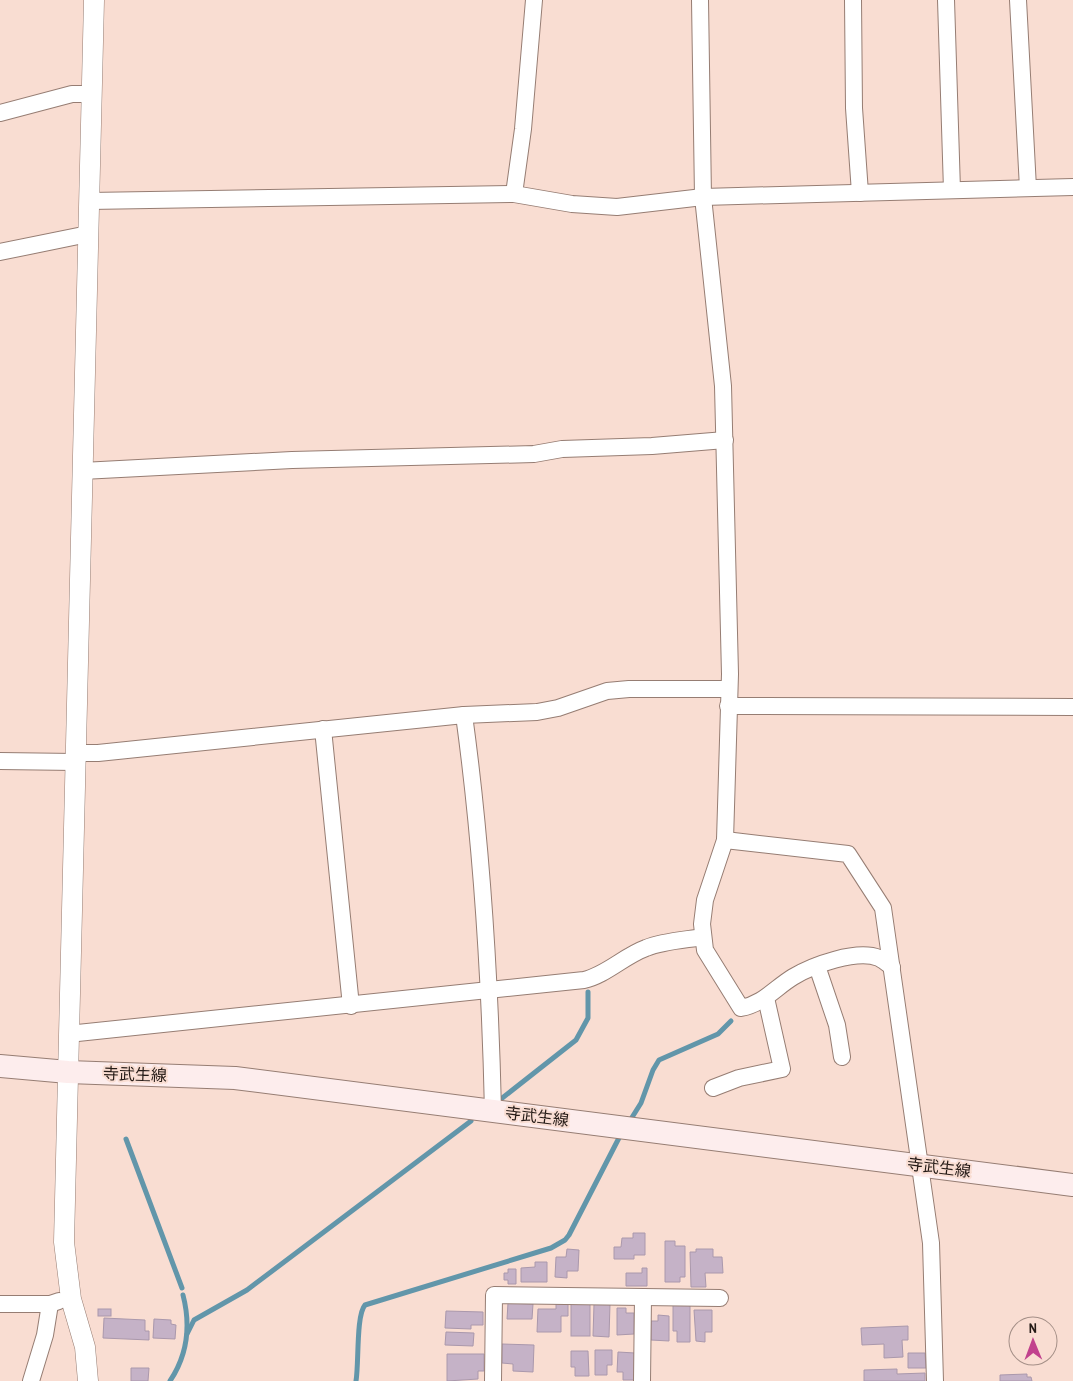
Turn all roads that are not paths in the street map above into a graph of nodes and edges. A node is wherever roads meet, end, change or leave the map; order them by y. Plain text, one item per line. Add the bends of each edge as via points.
1 (94, 0) edge
2 (534, 0) edge
3 (700, 0) edge
4 (853, 0) edge
5 (946, 0) edge
6 (1018, 0) edge
7 (92, 94) junction
8 (0, 114) edge
9 (1073, 187) edge
10 (1028, 188) junction
11 (952, 190) junction
12 (860, 193) junction
13 (514, 194) junction
14 (703, 197) junction
15 (89, 201) junction
16 (88, 234) junction
17 (0, 252) edge
18 (725, 440) junction
19 (82, 471) junction
20 (728, 689) junction
21 (728, 706) junction
22 (1073, 707) edge
23 (464, 715) junction
24 (323, 729) junction
25 (75, 757) junction
26 (0, 761) edge
27 (725, 840) junction
28 (703, 936) junction
29 (817, 966) junction
30 (892, 967) junction
31 (491, 991) junction
32 (766, 998) junction
33 (352, 1006) junction
34 (68, 1034) junction
35 (842, 1057) dead end
36 (0, 1066) edge
37 (68, 1072) junction
38 (713, 1088) dead end
39 (493, 1111) junction
40 (920, 1165) junction
41 (1073, 1184) edge
42 (643, 1297) junction
43 (720, 1298) dead end
44 (71, 1299) junction
45 (0, 1304) edge
46 (50, 1304) junction
47 (31, 1381) edge
48 (88, 1381) edge
49 (493, 1381) edge
50 (642, 1381) edge
51 (935, 1381) edge

1 - 7 street
2 - 13 street
3 - 14 street
4 - 12 street via 854,108
5 - 11 street
6 - 10 street
7 - 8 street via 72,94
7 - 15 street
9 - 10 street
10 - 11 street
11 - 12 street
12 - 14 street
13 - 14 street via 572,204 616,207
13 - 15 street
14 - 18 street via 723,386
15 - 16 street
16 - 17 street
16 - 19 street
18 - 19 street via 562,449 534,454 292,460
18 - 20 street
19 - 25 street
20 - 21 street
20 - 23 street via 629,689 537,712
21 - 22 street
21 - 27 street
23 - 24 street
23 - 31 street
24 - 25 street
24 - 33 street
25 - 26 street
25 - 34 street
27 - 28 street via 705,900
27 - 30 street via 848,854 883,908
28 - 31 street via 647,947 603,973 584,980
28 - 32 street via 712,964 741,1008 755,1006
29 - 30 street via 859,955 879,958
29 - 32 street via 794,976
29 - 35 street via 836,1025
30 - 40 street
31 - 33 street
31 - 39 street
32 - 38 street via 782,1070 739,1078
33 - 34 street
34 - 37 street
36 - 37 main road, 寺武生線
37 - 39 main road, 寺武生線 via 235,1078
37 - 44 street via 64,1242
39 - 40 main road, 寺武生線
40 - 41 main road, 寺武生線
40 - 51 street via 931,1243
42 - 43 street
42 - 49 street via 494,1295
42 - 50 street
44 - 46 street
44 - 48 street via 85,1347
45 - 46 street
46 - 47 street via 45,1336

